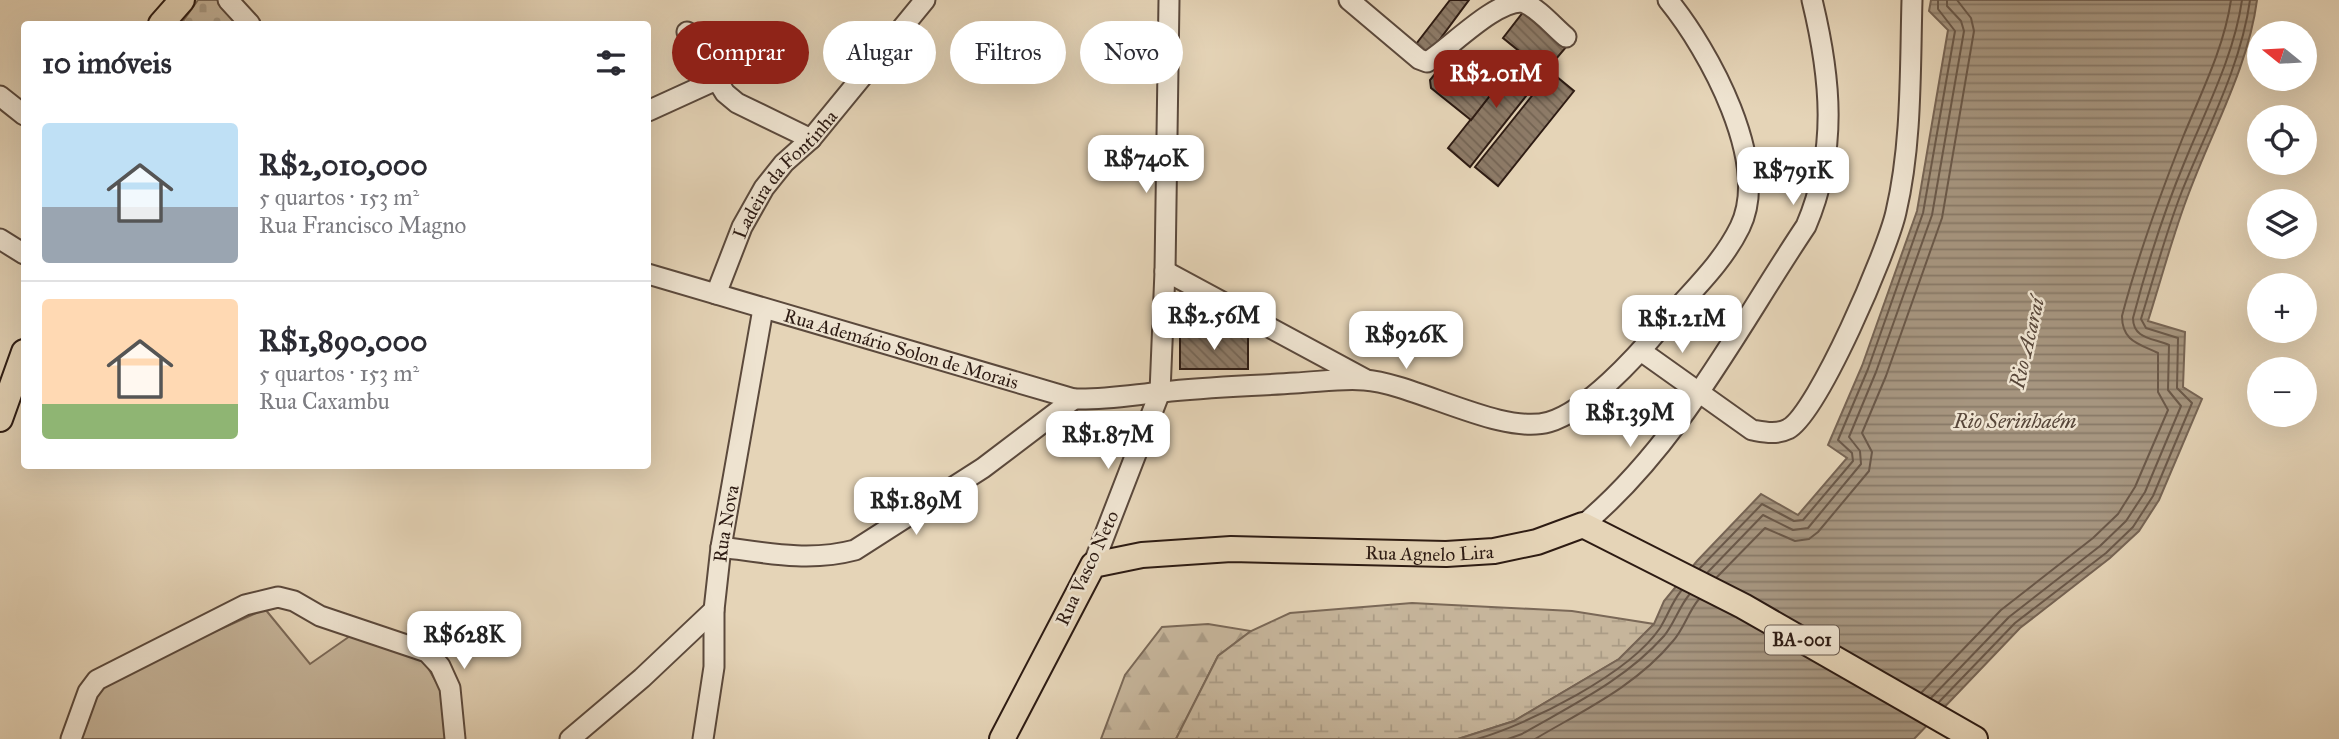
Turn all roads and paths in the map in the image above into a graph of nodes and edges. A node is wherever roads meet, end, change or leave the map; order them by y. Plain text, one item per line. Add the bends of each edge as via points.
1 (228, 0) edge
2 (925, 0) edge
3 (1169, 0) edge
4 (1349, 0) edge
5 (1668, 0) edge
6 (1812, 0) edge
7 (1912, 0) edge
8 (180, 1) edge
9 (163, 21) edge
10 (247, 21) edge
11 (1566, 37) dead end
12 (707, 84) edge
13 (720, 84) edge
14 (0, 96) edge
15 (651, 110) edge
16 (21, 113) edge
17 (811, 139) junction
18 (0, 239) edge
19 (21, 252) edge
20 (1165, 271) junction
21 (651, 275) edge
22 (716, 294) junction
23 (764, 309) junction
24 (1641, 351) junction
25 (21, 360) edge
26 (1366, 380) junction
27 (1160, 392) junction
28 (1699, 392) junction
29 (1074, 399) junction
30 (0, 419) edge
31 (1583, 525) junction
32 (721, 547) junction
33 (1093, 565) junction
34 (714, 610) junction
35 (71, 739) edge
36 (455, 739) edge
37 (570, 739) edge
38 (703, 739) edge
39 (1002, 739) edge
40 (1975, 739) edge

1 - 10 street
2 - 17 street, Ladeira da Fontinha
3 - 20 street, Rua Vasco Neto
4 - 11 street via 1427,62 1468,24 1509,2 1527,4
5 - 24 street via 1693,31 1744,140 1747,204 1728,247
6 - 28 street, Rua Agnelo Lira via 1829,119 1827,163 1819,197 1806,226
7 - 28 street via 1906,141 1896,213 1838,356 1801,416 1789,428 1773,433 1752,430
8 - 9 main road
12 - 15 street
13 - 17 street via 737,103
14 - 16 street
17 - 22 street, Ladeira da Fontinha via 764,188 742,226
18 - 19 street
20 - 26 street
20 - 27 street, Rua Vasco Neto
21 - 22 street, Rua Ademário Solon de Morais
22 - 23 street, Rua Ademário Solon de Morais
23 - 29 street, Rua Ademário Solon de Morais
23 - 32 street, Rua Nova
24 - 26 street via 1574,411 1548,422 1525,424 1494,417
24 - 28 street
25 - 30 main road
26 - 27 street, Rua Ademário Solon de Morais
27 - 29 street, Rua Ademário Solon de Morais via 1109,400
27 - 33 street, Rua Vasco Neto
28 - 31 street, Rua Agnelo Lira via 1612,501
29 - 32 street via 983,468 855,550 802,557
31 - 33 main road, Rua Agnelo Lira via 1494,551 1231,549 1142,555
31 - 40 main road, BA-001 via 1743,606
32 - 34 street, Rua Nova
33 - 39 main road, Rua Vasco Neto
34 - 37 street
34 - 38 street, Rua Nova via 713,667
35 - 36 street via 97,680 245,605 278,597 427,652 450,688

